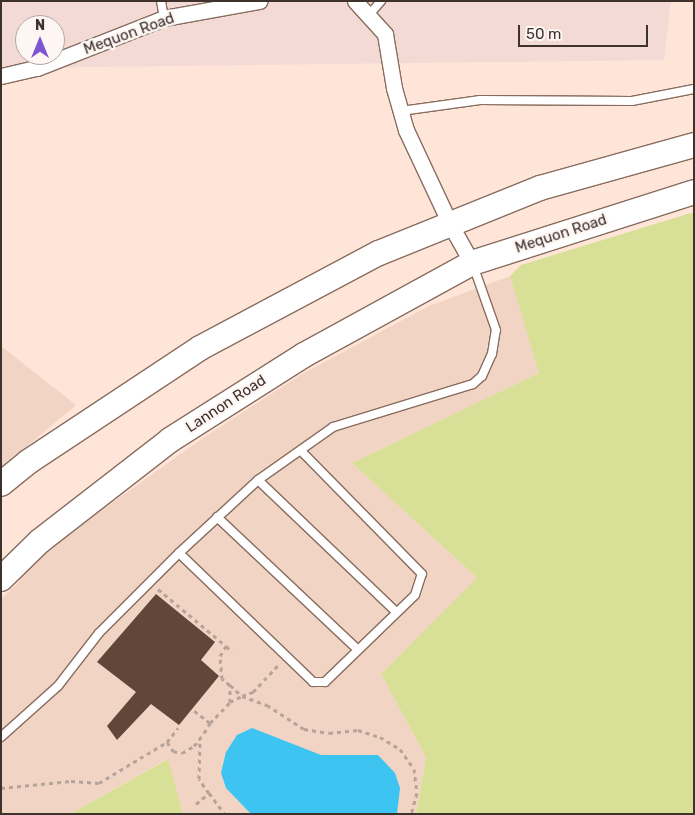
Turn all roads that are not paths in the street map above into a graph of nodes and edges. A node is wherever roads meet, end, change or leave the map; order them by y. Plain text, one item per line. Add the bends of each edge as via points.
1 (161, 1) edge
2 (259, 1) edge
3 (355, 1) edge
4 (381, 1) edge
5 (368, 16) junction
6 (164, 18) junction
7 (1, 76) edge
8 (694, 89) edge
9 (401, 111) junction
10 (694, 145) edge
11 (694, 192) edge
12 (450, 224) junction
13 (472, 263) junction
14 (302, 452) junction
15 (258, 480) junction
16 (1, 484) edge
17 (216, 516) junction
18 (178, 553) junction
19 (1, 579) edge
20 (396, 612) junction
21 (356, 648) junction
22 (1, 738) edge

1 - 6 lane
2 - 6 street, Mequon Road
3 - 5 street
4 - 5 lane
5 - 9 street via 385,34
6 - 7 street, Mequon Road via 37,68
8 - 9 lane via 632,101 480,100
9 - 12 street
10 - 12 main road via 540,188
11 - 13 main road, Mequon Road
12 - 13 street
12 - 16 main road via 379,252 200,348 28,462
13 - 14 lane via 496,330 492,354 482,376 473,384 333,427
13 - 19 main road, Lannon Road via 304,355 170,440 40,541
14 - 15 lane
14 - 20 lane via 422,574 415,595
15 - 17 lane
15 - 20 lane
17 - 18 lane
17 - 21 lane
18 - 21 lane via 313,682 325,682
18 - 22 lane via 98,633 58,686
20 - 21 lane

